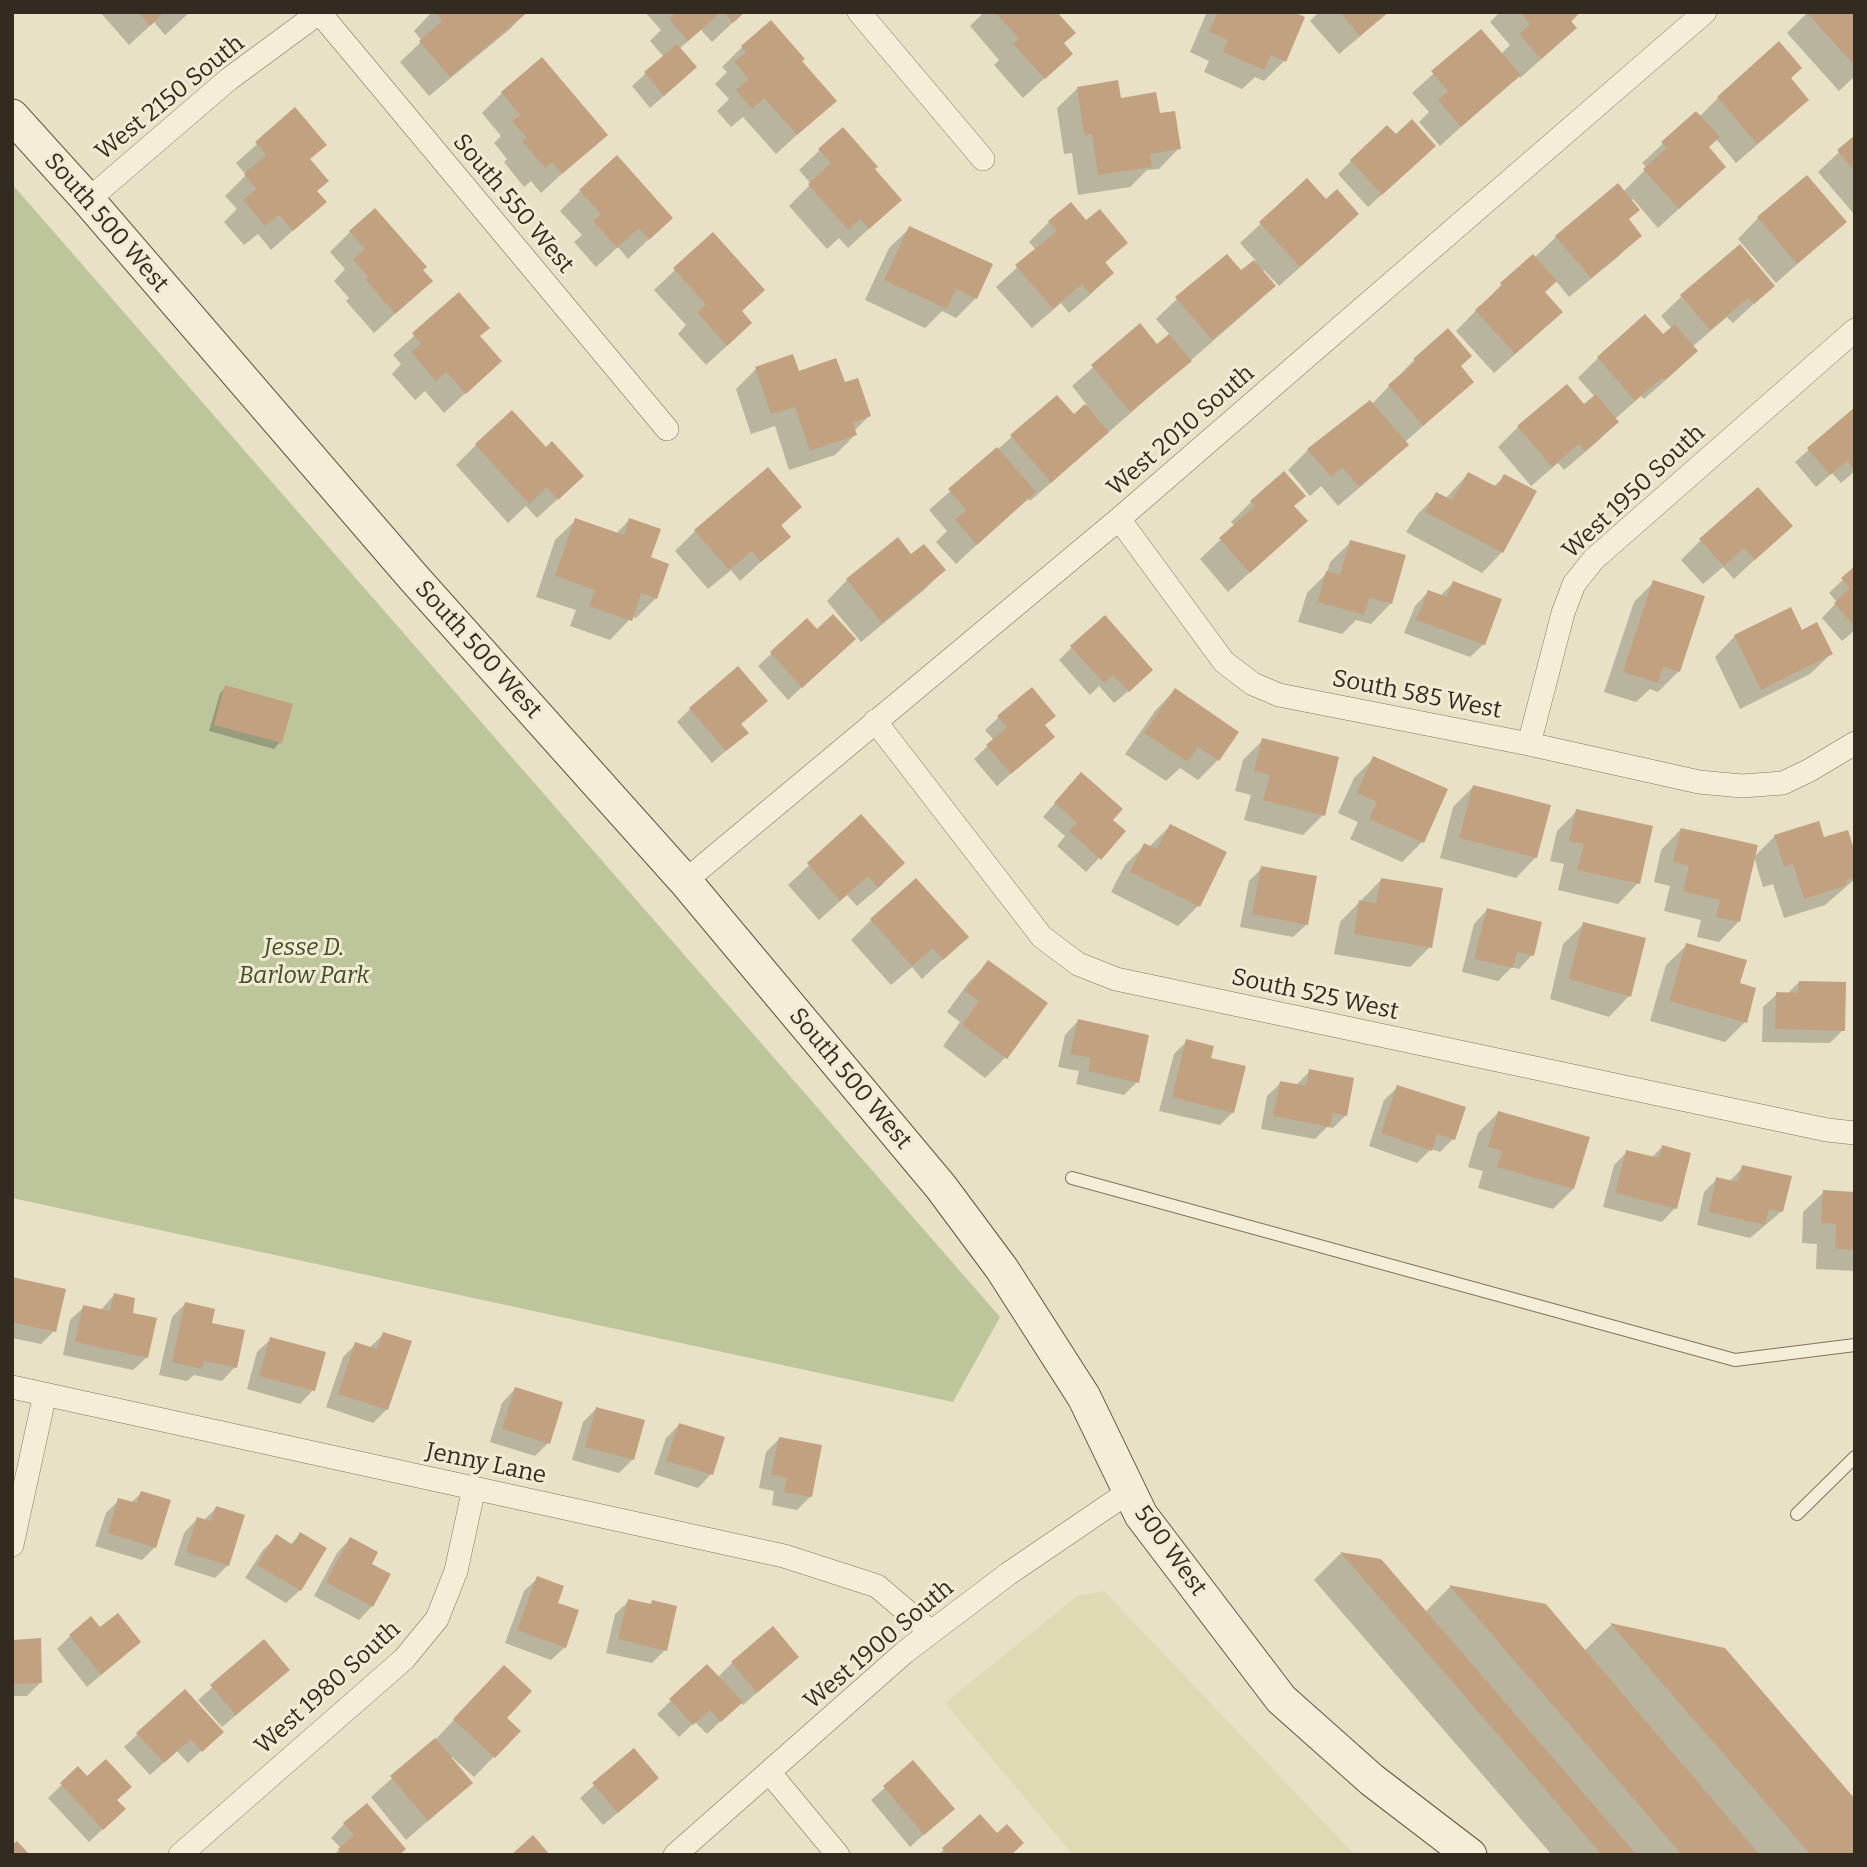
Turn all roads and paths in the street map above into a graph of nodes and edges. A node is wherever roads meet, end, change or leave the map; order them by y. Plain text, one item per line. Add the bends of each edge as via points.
1 (320, 12) edge
2 (859, 12) edge
3 (1705, 12) edge
4 (12, 116) edge
5 (983, 159) dead end
6 (88, 200) junction
7 (1855, 330) edge
8 (667, 429) dead end
9 (1119, 519) junction
10 (875, 721) junction
11 (1855, 743) edge
12 (1529, 744) junction
13 (685, 881) junction
14 (1855, 1133) edge
15 (1072, 1178) dead end
16 (941, 1187) joint
17 (1855, 1345) edge
18 (12, 1387) edge
19 (45, 1394) junction
20 (1855, 1457) edge
21 (474, 1488) junction
22 (1130, 1491) junction
23 (1797, 1514) dead end
24 (12, 1545) edge
25 (931, 1632) junction
26 (769, 1772) junction
27 (180, 1855) edge
28 (675, 1855) edge
29 (838, 1855) edge
30 (1470, 1855) edge

1 - 6 street, West 2150 South via 229,79
1 - 8 street, South 550 West
2 - 5 street
3 - 9 street, West 2010 South
4 - 6 street, South 500 West
6 - 13 street, South 500 West via 413,577
7 - 12 street, West 1950 South via 1594,559 1574,583
9 - 10 street, West 2010 South
9 - 12 street, South 585 West via 1224,662 1253,684 1279,695
10 - 13 street, West 2010 South
10 - 14 street, South 525 West via 1042,937 1078,964 1116,979
11 - 12 street, South 585 West via 1783,783 1742,786 1699,782
13 - 16 street, South 500 West
15 - 17 lane via 1735,1360
16 - 22 street, 500 West via 1002,1269 1084,1397
18 - 19 street, Jenny Lane
19 - 21 street, Jenny Lane
19 - 24 street
20 - 23 lane
21 - 25 street, Jenny Lane via 784,1556 854,1578 877,1586
21 - 27 street, West 1980 South via 456,1571 437,1619 404,1659
22 - 25 street, West 1900 South
22 - 30 street, 500 West via 1141,1515 1281,1699 1372,1780
25 - 26 street, West 1900 South
26 - 28 street, West 1900 South
26 - 29 street

